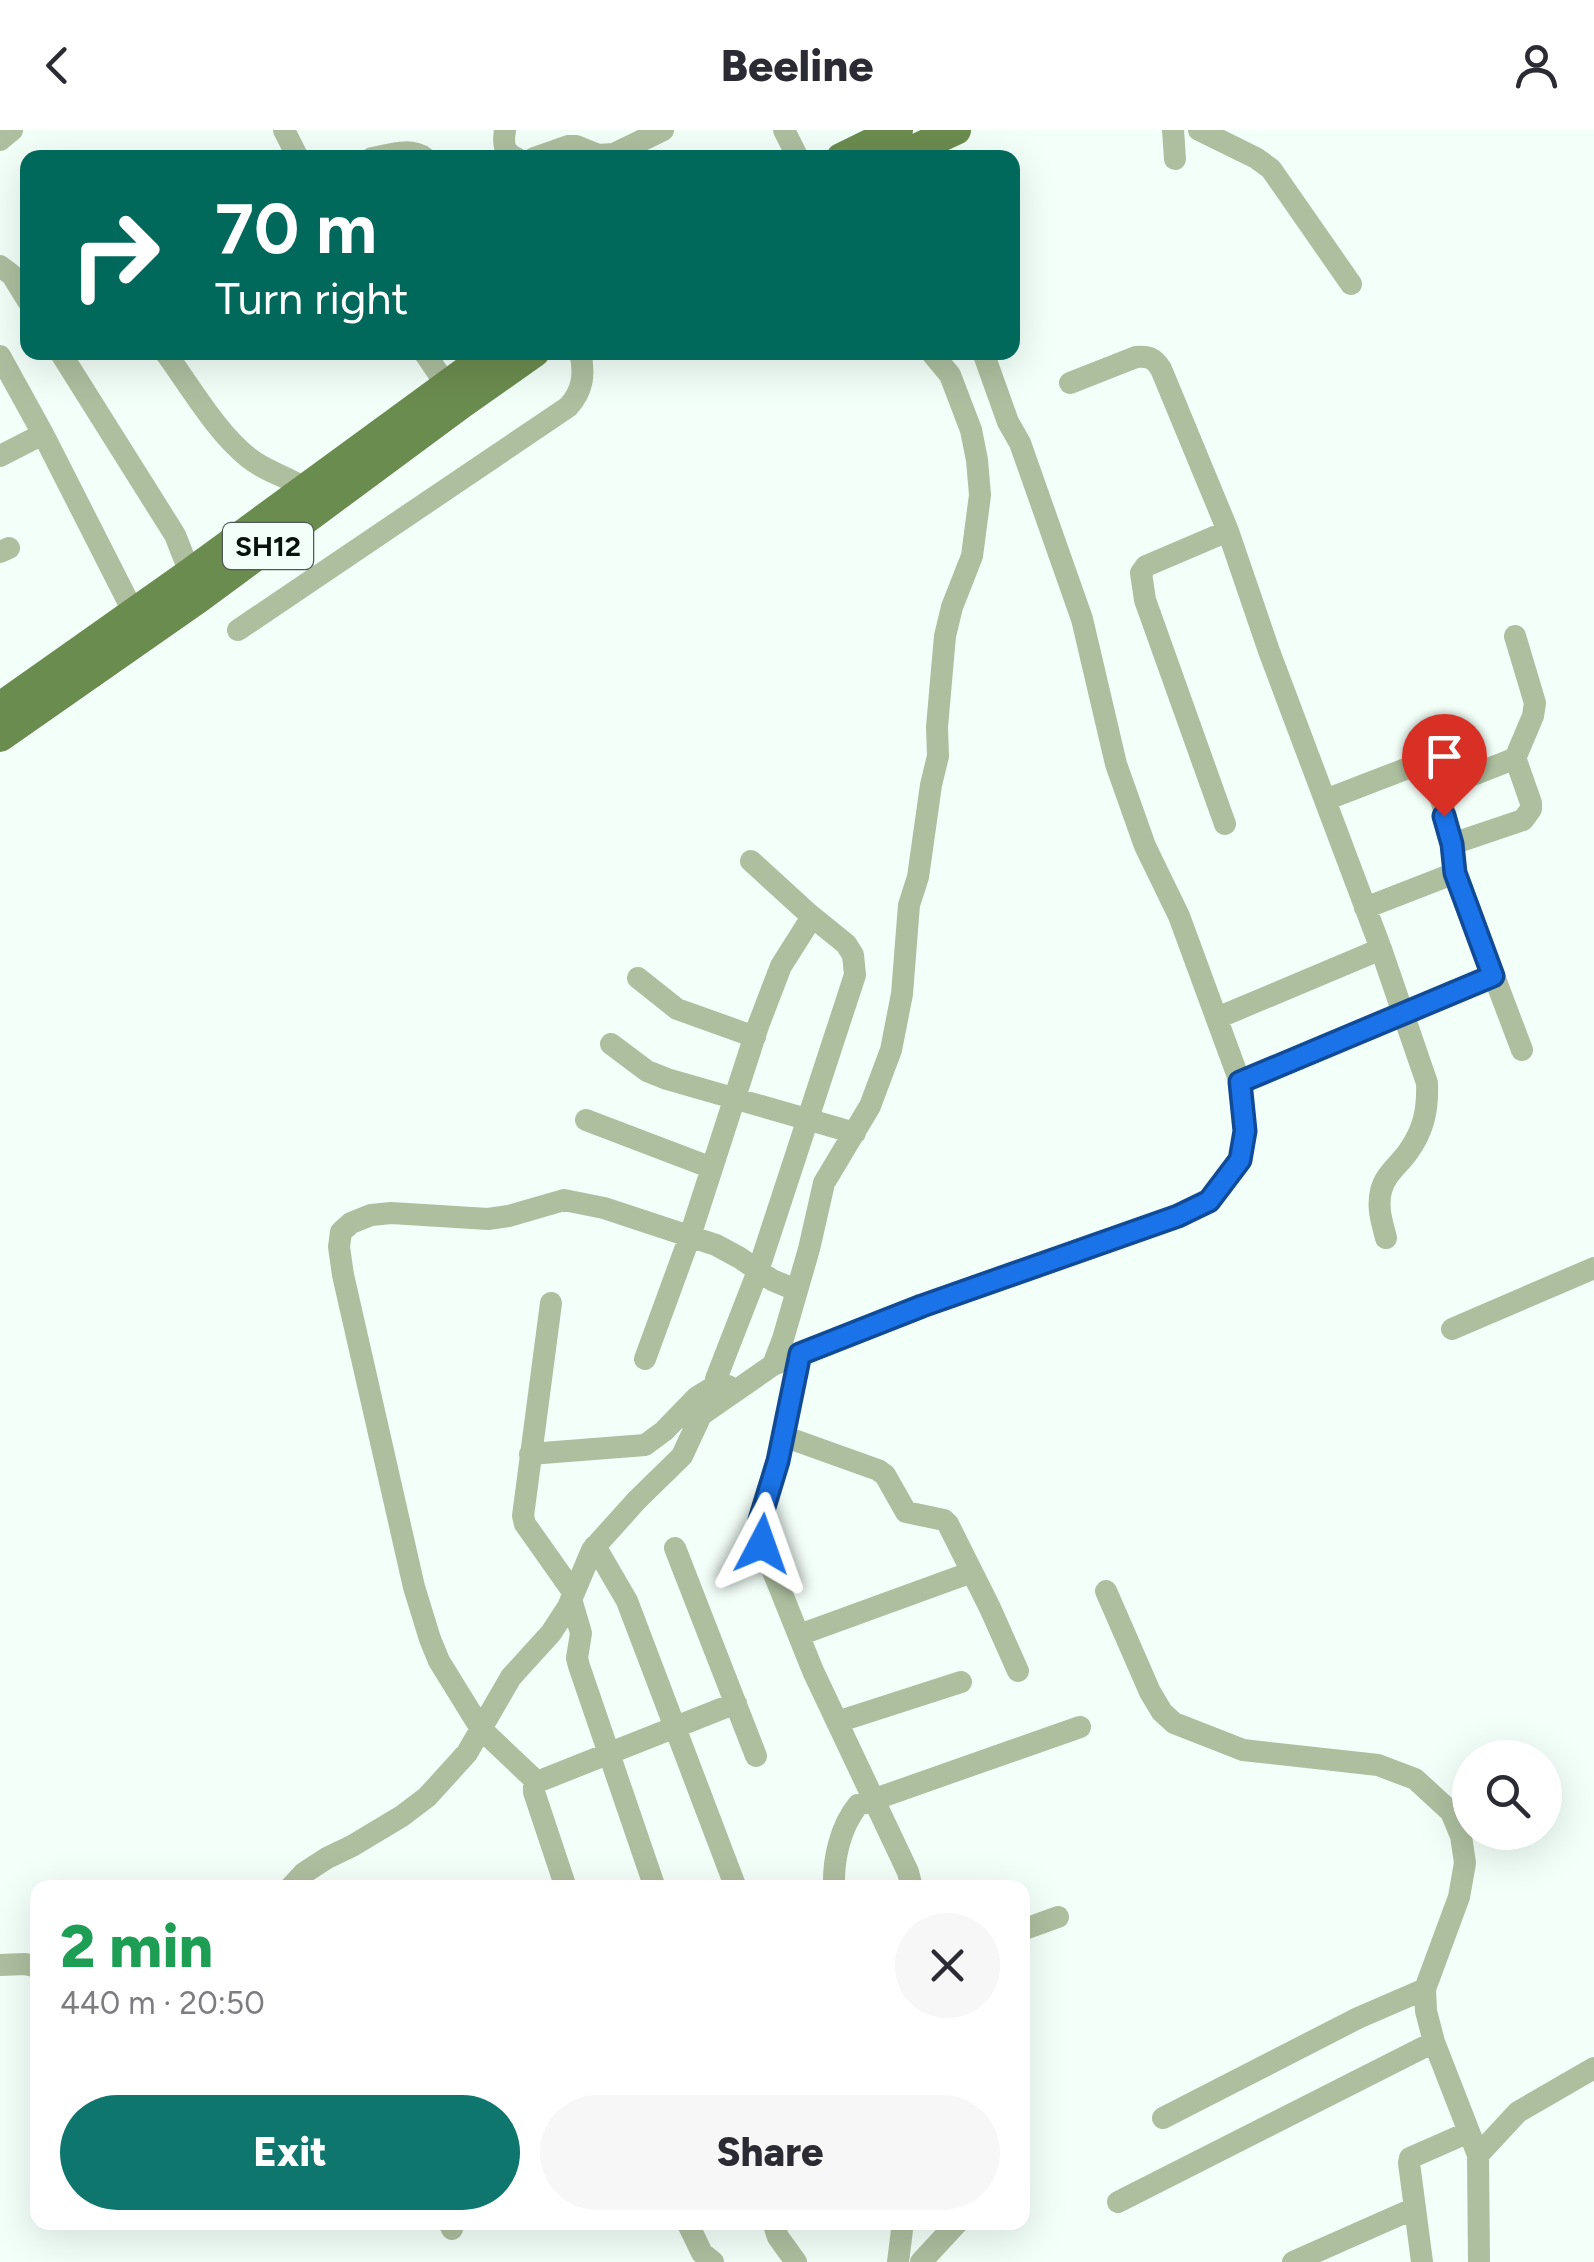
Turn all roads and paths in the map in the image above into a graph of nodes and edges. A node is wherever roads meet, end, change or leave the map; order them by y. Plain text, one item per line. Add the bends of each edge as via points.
1 (12, 130) edge
2 (663, 130) edge
3 (898, 130) edge
4 (1173, 130) edge
5 (1199, 130) edge
6 (0, 140) edge
7 (557, 150) edge
8 (583, 150) edge
9 (622, 150) edge
10 (857, 150) edge
11 (1175, 159) dead end
12 (0, 266) edge
13 (1350, 284) dead end
14 (20, 288) edge
15 (0, 356) edge
16 (65, 360) edge
17 (171, 360) edge
18 (429, 360) edge
19 (485, 360) edge
20 (520, 360) edge
21 (581, 360) edge
22 (938, 360) edge
23 (986, 360) edge
24 (1070, 384) dead end
25 (453, 395) junction
26 (43, 434) junction
27 (0, 456) edge
28 (304, 488) junction
29 (1228, 531) junction
30 (190, 573) junction
31 (140, 624) junction
32 (238, 630) dead end
33 (1514, 636) dead end
34 (0, 708) edge
35 (0, 737) edge
36 (1514, 761) junction
37 (1436, 789) junction
38 (1325, 800) junction
39 (1224, 824) dead end
40 (1452, 844) junction
41 (751, 861) dead end
42 (1455, 873) junction
43 (1365, 908) junction
44 (812, 916) junction
45 (1380, 950) junction
46 (1493, 976) junction
47 (638, 978) dead end
48 (1402, 1013) junction
49 (1217, 1018) junction
50 (755, 1037) junction
51 (610, 1044) dead end
52 (1522, 1050) dead end
53 (1240, 1082) junction
54 (734, 1098) junction
55 (808, 1119) junction
56 (586, 1120) dead end
57 (855, 1133) junction
58 (712, 1168) junction
59 (690, 1236) junction
60 (1386, 1238) dead end
61 (1594, 1268) edge
62 (758, 1272) junction
63 (796, 1290) junction
64 (551, 1303) dead end
65 (1452, 1328) dead end
66 (800, 1354) junction
67 (645, 1359) dead end
68 (773, 1364) junction
69 (746, 1384) junction
70 (715, 1388) junction
71 (783, 1436) junction
72 (530, 1454) junction
73 (595, 1546) junction
74 (674, 1548) dead end
75 (972, 1572) junction
76 (1106, 1591) dead end
77 (572, 1596) junction
78 (799, 1635) junction
79 (1018, 1671) dead end
80 (961, 1682) dead end
81 (736, 1703) junction
82 (838, 1722) junction
83 (1080, 1727) dead end
84 (675, 1728) junction
85 (480, 1729) junction
86 (610, 1752) junction
87 (756, 1756) dead end
88 (537, 1782) junction
89 (873, 1798) junction
90 (298, 1880) edge
91 (563, 1880) edge
92 (651, 1880) edge
93 (733, 1880) edge
94 (834, 1880) edge
95 (910, 1880) edge
96 (1058, 1917) dead end
97 (1030, 1927) edge
98 (0, 1965) edge
99 (30, 1965) edge
100 (1425, 1989) junction
101 (1434, 2042) junction
102 (1594, 2068) edge
103 (1162, 2118) dead end
104 (1469, 2132) junction
105 (1478, 2155) junction
106 (1118, 2202) dead end
107 (1415, 2208) junction
108 (692, 2230) edge
109 (776, 2230) edge
110 (902, 2230) edge
111 (951, 2230) edge
112 (712, 2262) edge
113 (796, 2262) edge
114 (898, 2262) edge
115 (921, 2262) edge
116 (1294, 2262) edge
117 (1422, 2262) edge
118 (1479, 2262) edge

1 - 6 street
2 - 9 street
3 - 10 main road
4 - 11 street
5 - 13 street via 1271,169
7 - 8 street
12 - 14 street
15 - 26 street
16 - 30 street
17 - 28 street via 230,440 250,459
18 - 25 street
19 - 25 main road
20 - 25 main road, SH12
21 - 32 street via 583,381 568,407
22 - 57 street via 971,430 980,495 977,528 946,636 938,756 909,905 891,1050
23 - 49 street via 1082,619 1116,764
24 - 29 street via 1136,357 1156,360
25 - 28 main road
25 - 31 main road, SH12
26 - 27 street
26 - 31 street
28 - 30 main road
29 - 38 street
29 - 39 street via 1141,573
30 - 31 main road
31 - 34 main road
31 - 35 main road, SH12
33 - 36 street via 1535,703
36 - 37 street
36 - 40 street via 1531,802 1527,816
37 - 38 street via 1428,768 1416,765
37 - 40 street
38 - 43 street
40 - 42 street
41 - 44 street
42 - 43 street
42 - 46 street
43 - 45 street
44 - 50 street via 781,966
44 - 55 street via 846,944 856,974
45 - 48 street
45 - 49 street
46 - 48 street
46 - 52 street
47 - 50 street via 676,1009
48 - 53 street
48 - 60 street via 1427,1083 1428,1105 1409,1151 1380,1192
49 - 53 street
50 - 54 street
51 - 54 street via 647,1071
53 - 66 street via 1240,1160 1209,1201
54 - 55 street
54 - 58 street
55 - 57 street
55 - 62 street
56 - 58 street
57 - 63 street via 824,1183
58 - 59 street
59 - 62 street
59 - 67 street
59 - 85 street via 564,1200 488,1219 371,1214 342,1232 343,1275 414,1587 439,1661
61 - 65 street
62 - 63 street
62 - 70 street
63 - 68 street
64 - 72 street
66 - 68 street
66 - 71 street
68 - 69 street
69 - 70 street
69 - 73 street via 701,1415 682,1456
70 - 72 street via 645,1445
71 - 75 street via 885,1475 906,1512 948,1524
71 - 78 street via 760,1532
72 - 77 street via 525,1524
73 - 77 street
73 - 84 street via 627,1601
74 - 81 street
75 - 78 street
75 - 79 street
76 - 100 street via 1150,1692 1174,1723 1243,1750 1378,1764 1415,1779 1451,1812 1465,1863
77 - 85 street
77 - 86 street via 581,1633 578,1666
78 - 82 street
80 - 82 street
81 - 84 street
81 - 87 street
82 - 89 street
83 - 89 street
84 - 86 street
84 - 93 street
85 - 88 street
85 - 90 street via 468,1753 427,1797
86 - 88 street
86 - 92 street
88 - 91 street via 534,1792
89 - 94 street via 850,1815
89 - 95 street
96 - 97 street
98 - 99 street
100 - 101 street
100 - 103 street
101 - 104 street
101 - 106 street
102 - 105 street via 1518,2112
104 - 105 street
104 - 107 street via 1410,2158
105 - 118 street
107 - 116 street
107 - 117 street
108 - 112 street
109 - 113 street
110 - 114 street
111 - 115 street

